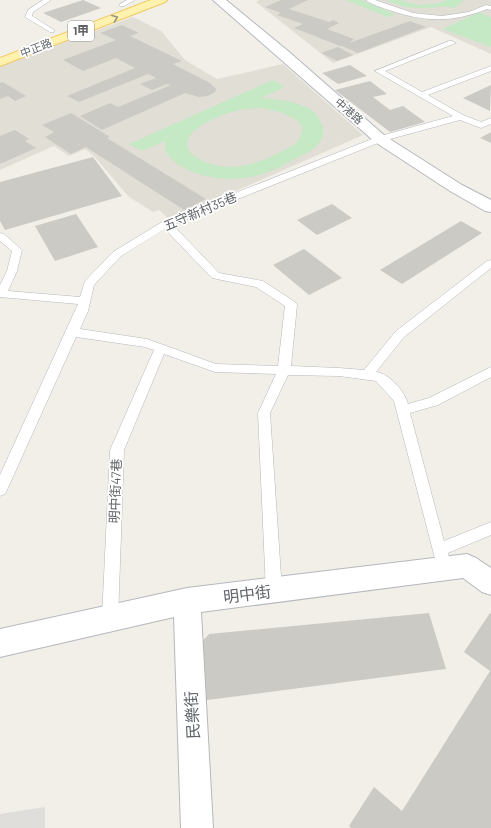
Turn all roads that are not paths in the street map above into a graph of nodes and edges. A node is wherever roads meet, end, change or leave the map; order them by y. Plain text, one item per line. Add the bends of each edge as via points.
1 (48, 0) edge
2 (137, 0) edge
3 (162, 0) edge
4 (219, 0) edge
5 (369, 0) edge
6 (127, 3) edge
7 (489, 7) edge
8 (52, 31) junction
9 (452, 43) dead end
10 (0, 51) edge
11 (0, 62) edge
12 (491, 68) edge
13 (421, 95) junction
14 (460, 117) junction
15 (491, 121) edge
16 (380, 139) junction
17 (491, 207) edge
18 (166, 224) junction
19 (0, 236) edge
20 (491, 263) edge
21 (85, 301) junction
22 (73, 332) junction
23 (161, 348) junction
24 (284, 370) junction
25 (491, 371) edge
26 (367, 375) junction
27 (403, 410) junction
28 (0, 490) edge
29 (491, 528) edge
30 (441, 559) junction
31 (491, 583) edge
32 (274, 591) junction
33 (187, 601) junction
34 (110, 619) junction
35 (0, 644) edge
36 (198, 828) edge

1 - 8 lane via 30,11 28,17
2 - 6 main road, 中正路 / 1甲
11 -> 3 main road, 中正路 / 1甲
4 - 16 street, 中港路
5 - 7 lane via 399,12 423,17 452,18
6 - 8 main road, 中正路 / 1甲
8 - 10 main road, 中正路 / 1甲
9 - 13 lane via 379,71
12 - 13 lane
13 - 14 lane
14 - 15 lane via 482,125
14 - 16 lane, 五守新村35巷
16 - 17 street, 中港路 via 456,188
16 - 18 lane, 五守新村35巷
18 - 21 lane, 五守新村35巷 via 117,254 89,284
18 - 24 lane via 216,276 259,284 291,305
19 - 21 lane via 17,250 12,271 1,294
20 - 26 lane via 400,334
21 - 22 lane, 五守新村35巷
22 - 23 lane via 147,343
22 - 28 lane, 五守新村35巷
23 - 24 lane via 215,368
23 - 34 lane, 明中街47巷 via 117,450
24 - 26 lane
24 - 32 lane via 264,413
25 - 27 lane via 433,402
26 - 27 lane via 380,377 400,399
27 - 30 lane
29 - 30 lane
30 - 31 street, 明中街 via 467,566
30 - 32 street, 明中街
32 - 33 street, 明中街
33 - 34 street, 明中街
33 - 36 street, 民樂街
34 - 35 street, 明中街

